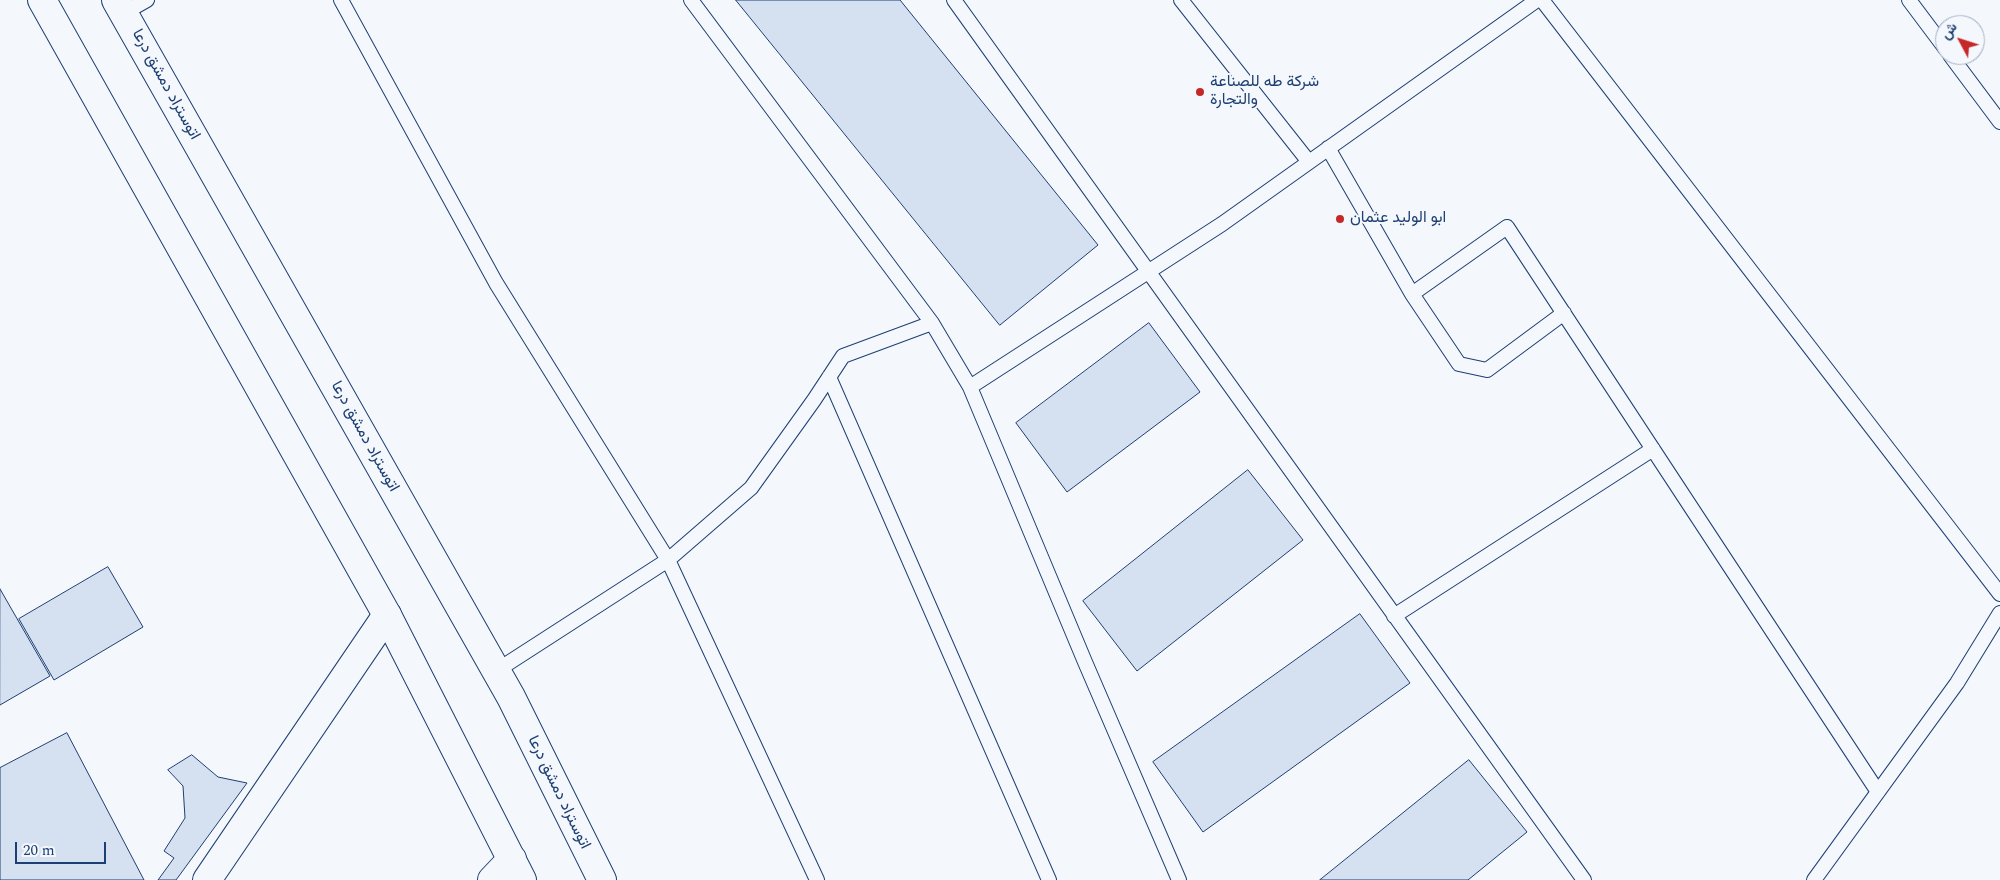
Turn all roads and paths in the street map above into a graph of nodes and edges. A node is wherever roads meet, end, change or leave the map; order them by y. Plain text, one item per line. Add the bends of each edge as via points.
1 (42, 0) edge
2 (341, 0) edge
3 (692, 0) edge
4 (954, 0) edge
5 (1180, 0) edge
6 (1537, 0) edge
7 (1542, 0) edge
8 (1909, 0) edge
9 (129, 4) edge
10 (1935, 35) edge
11 (1957, 65) edge
12 (2000, 122) edge
13 (1328, 148) junction
14 (1309, 162) junction
15 (1147, 272) junction
16 (1412, 294) junction
17 (1564, 313) junction
18 (932, 323) junction
19 (829, 376) junction
20 (970, 387) junction
21 (1653, 449) junction
22 (668, 560) junction
23 (2000, 594) edge
24 (2000, 613) edge
25 (387, 615) junction
26 (1394, 616) junction
27 (496, 671) junction
28 (1878, 792) junction
29 (517, 869) edge
30 (207, 880) edge
31 (492, 880) edge
32 (602, 880) edge
33 (817, 880) edge
34 (1049, 880) edge
35 (1179, 880) edge
36 (1584, 880) edge
37 (1814, 880) edge

1 - 25 main road
2 - 22 lane via 496,283
3 - 18 lane
4 - 15 lane
5 - 14 lane
6 - 13 lane
7 - 23 lane
8 - 10 lane
9 - 27 main road, اتوستراد دمشق درعا
11 - 12 lane
13 - 14 lane
13 - 16 lane
14 - 15 lane
15 - 20 lane
15 - 26 lane
16 - 17 lane via 1459,364 1487,370
16 - 17 lane via 1508,227
17 - 21 lane
18 - 19 lane via 842,356
18 - 20 lane
19 - 22 lane via 751,488
19 - 34 lane
20 - 35 lane
21 - 26 lane
21 - 28 lane
22 - 27 lane
22 - 33 lane
24 - 28 lane via 1957,683
25 - 29 main road
25 - 30 main road
26 - 36 lane
27 - 32 main road, اتوستراد دمشق درعا
28 - 37 lane
29 - 31 main road

